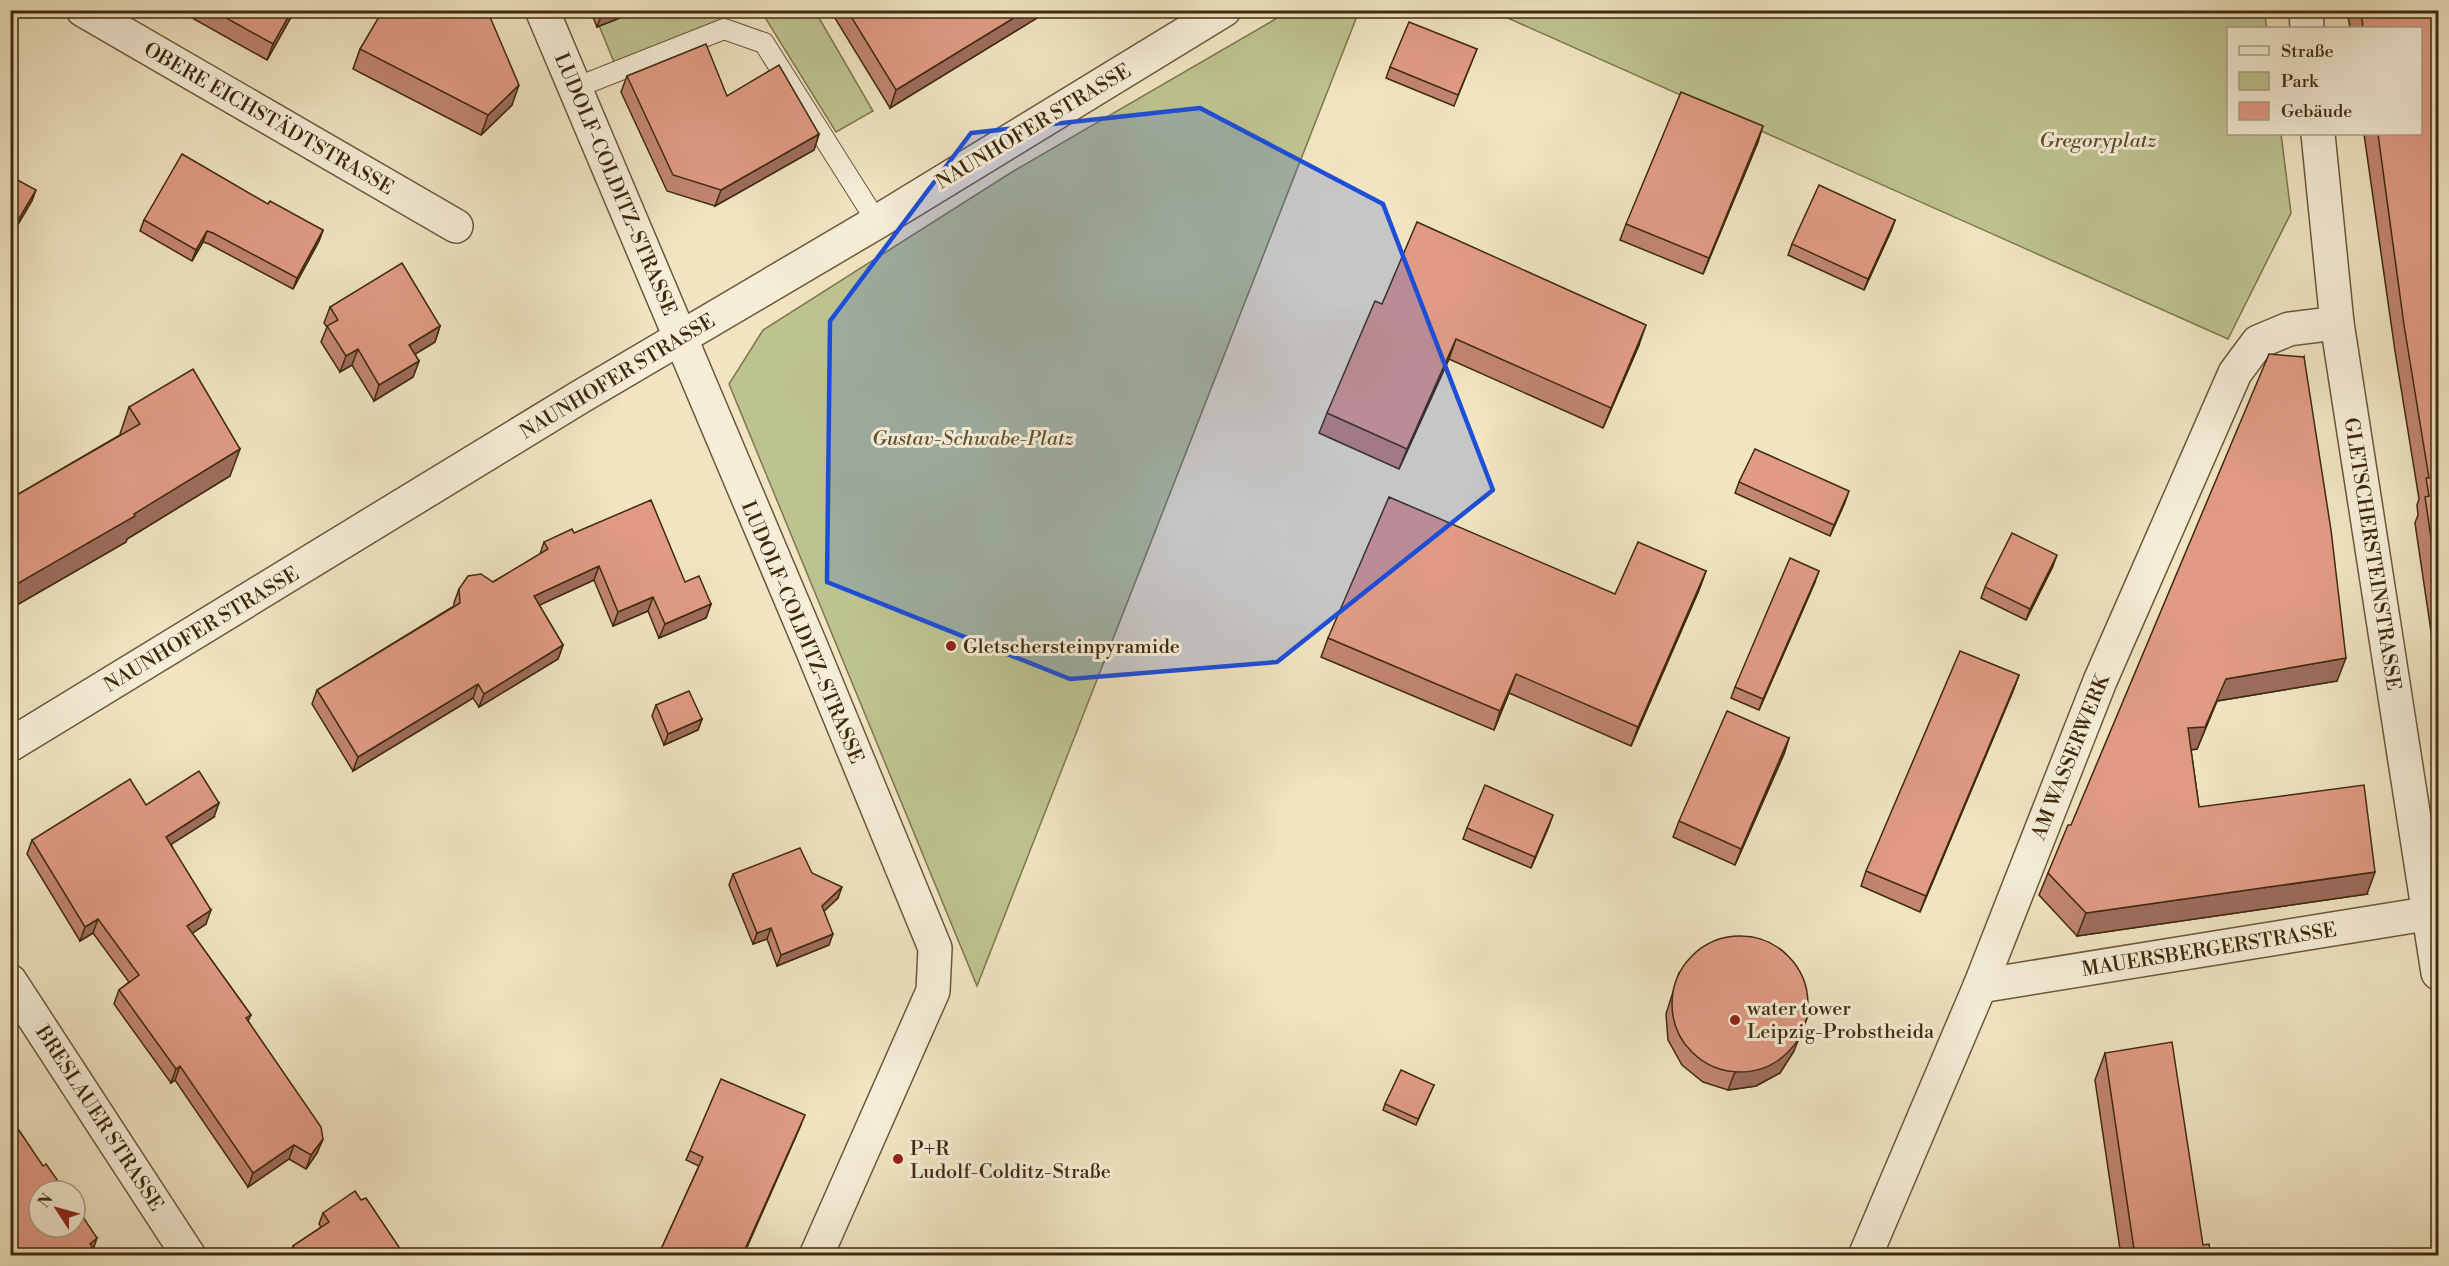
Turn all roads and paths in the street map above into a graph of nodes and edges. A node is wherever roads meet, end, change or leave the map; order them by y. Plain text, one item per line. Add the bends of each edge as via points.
1 (83, 10) edge
2 (542, 10) edge
3 (1224, 10) edge
4 (2306, 10) edge
5 (2307, 27) edge
6 (575, 88) junction
7 (2318, 135) edge
8 (877, 222) junction
9 (456, 226) dead end
10 (2337, 323) junction
11 (681, 338) junction
12 (10, 745) edge
13 (2434, 913) edge
14 (2439, 973) edge
15 (10, 981) edge
16 (1980, 986) junction
17 (189, 1256) edge
18 (816, 1256) edge
19 (1865, 1256) edge

1 - 9 street, OBERE EICHSTÄDTSTRASSE
2 - 6 street, LUDOLF-COLDITZ-STRASSE
3 - 8 street, NAUNHOFER STRASSE
4 - 5 street
6 - 8 lane via 724,29 764,43
6 - 11 street, LUDOLF-COLDITZ-STRASSE
7 - 10 street, GLETSCHERSTEINSTRASSE
8 - 11 street, NAUNHOFER STRASSE
10 - 13 street, GLETSCHERSTEINSTRASSE via 2407,781
10 - 16 street, AM WASSERWERK via 2289,328 2258,342 2235,373 2100,681
11 - 12 street, NAUNHOFER STRASSE
11 - 18 street, LUDOLF-COLDITZ-STRASSE via 935,948 933,991
13 - 14 street, GLETSCHERSTEINSTRASSE
13 - 16 street, MAUERSBERGERSTRASSE
15 - 17 street, BRESLAUER STRASSE
16 - 19 street, AM WASSERWERK

